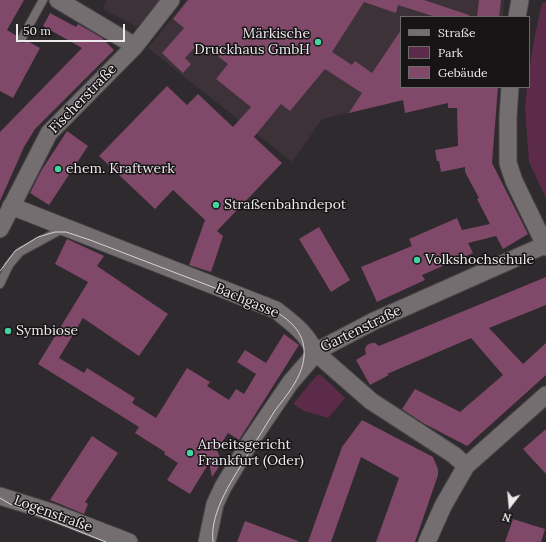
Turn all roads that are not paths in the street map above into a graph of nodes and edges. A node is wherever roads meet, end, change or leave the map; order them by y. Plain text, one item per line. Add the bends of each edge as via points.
1 (43, 0) edge
2 (58, 0) edge
3 (171, 0) edge
4 (520, 0) edge
5 (517, 16) edge
6 (22, 38) dead end
7 (135, 46) junction
8 (510, 88) edge
9 (11, 206) junction
10 (65, 228) junction
11 (0, 229) edge
12 (545, 246) edge
13 (0, 284) edge
14 (315, 352) junction
15 (546, 395) edge
16 (466, 466) junction
17 (0, 496) edge
18 (0, 501) edge
19 (99, 542) edge
20 (129, 542) edge
21 (207, 542) edge
22 (427, 542) edge

1 - 6 lane
2 - 7 street
3 - 7 street, Fischerstraße
4 - 5 street
7 - 9 street, Fischerstraße via 49,133
8 - 12 street via 508,163
9 - 10 street, Bachgasse
9 - 11 street, Fischerstraße
10 - 13 lane via 20,252 9,265
10 - 14 street, Bachgasse via 276,310 299,328
12 - 14 street, Gartenstraße via 374,320
14 - 16 street, Bachgasse via 371,402 454,455
14 - 21 street, Gartenstraße via 290,383 223,487 215,504
15 - 16 street
16 - 22 street via 443,506
17 - 20 street, Logenstraße via 51,512
18 - 19 street, Logenstraße

